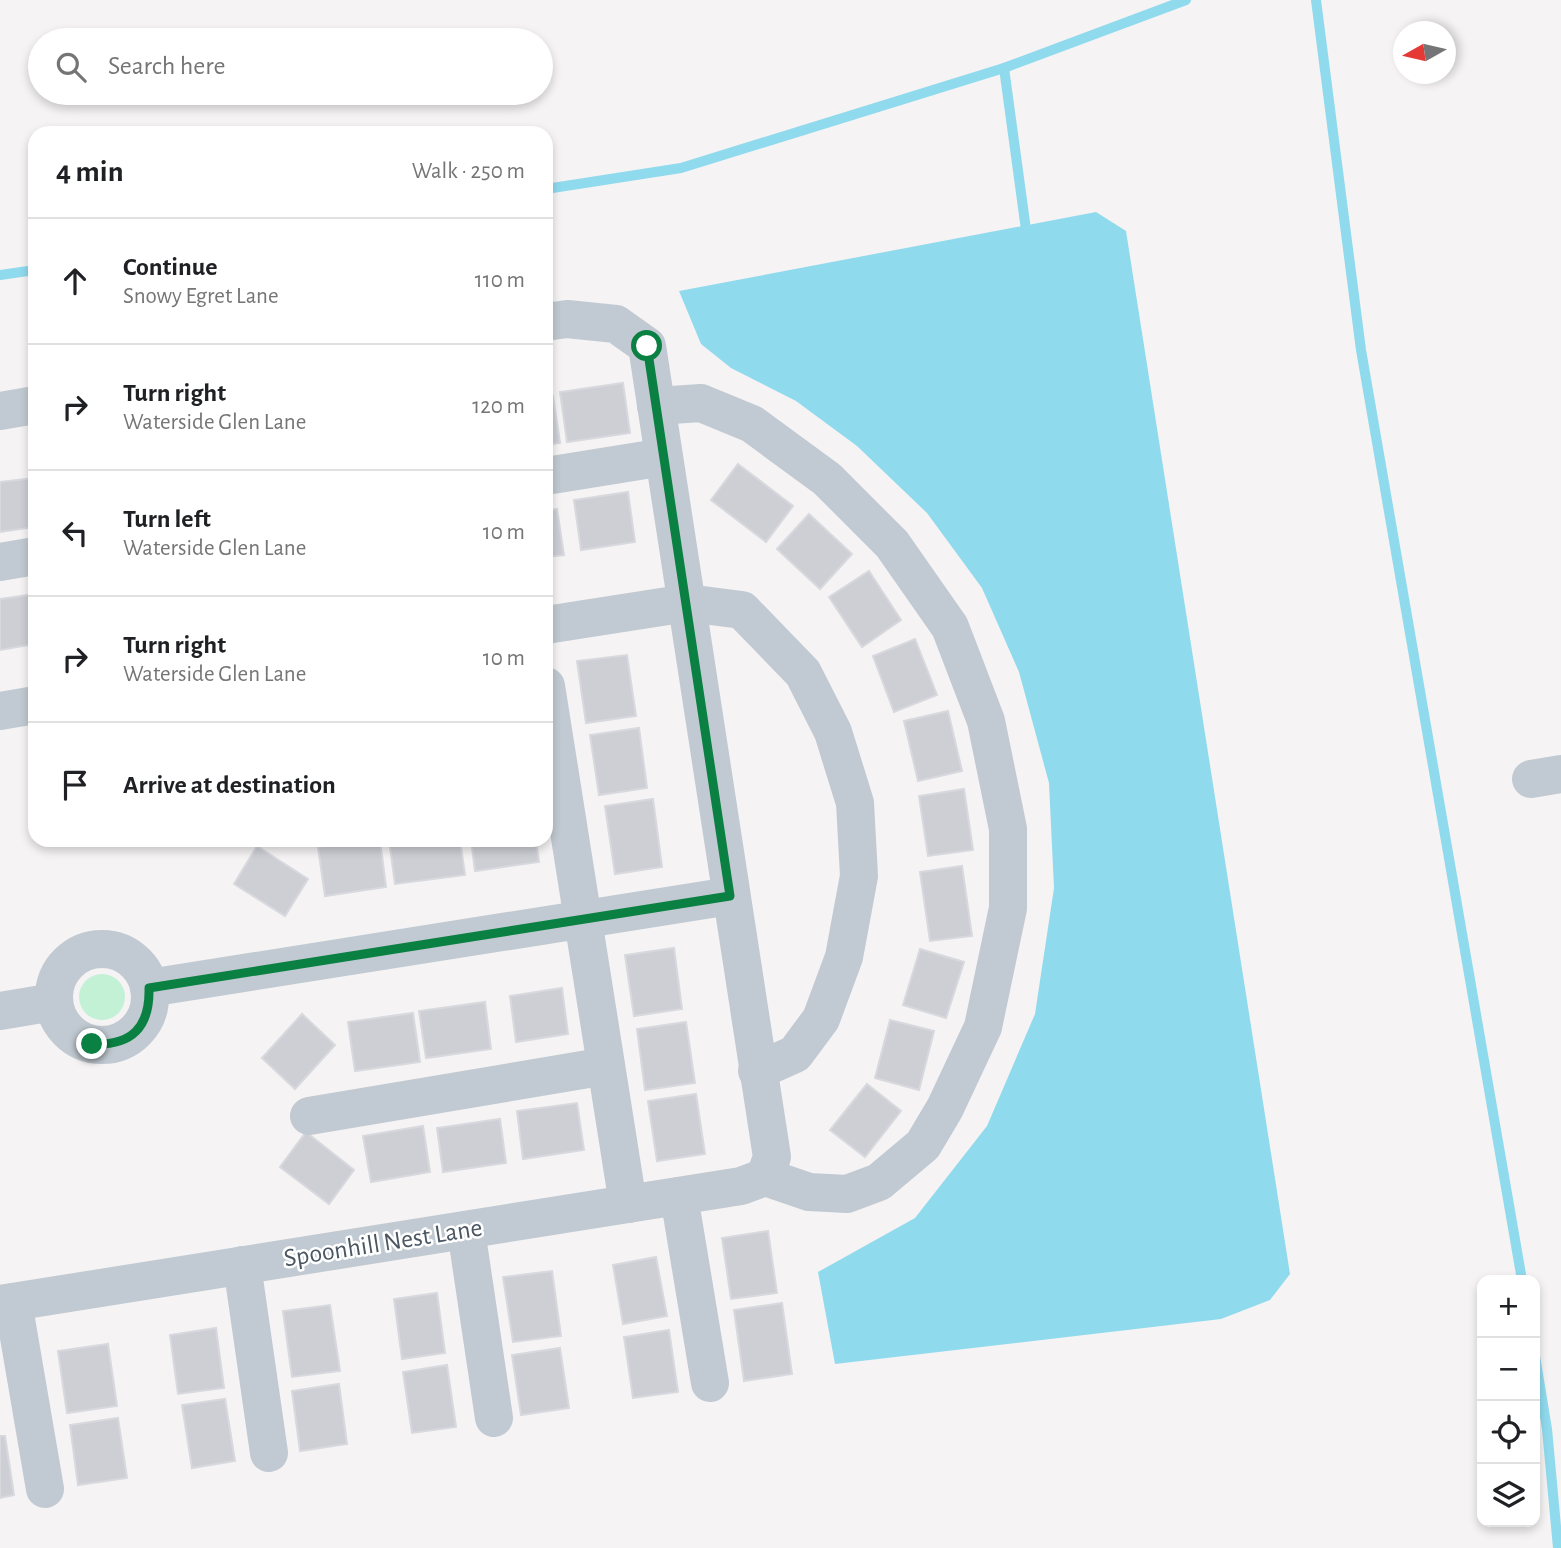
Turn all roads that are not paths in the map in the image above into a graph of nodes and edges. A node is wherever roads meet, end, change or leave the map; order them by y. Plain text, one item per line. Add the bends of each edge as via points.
1 (553, 321) edge
2 (28, 406) edge
3 (656, 406) junction
4 (0, 411) edge
5 (664, 457) junction
6 (553, 475) edge
7 (28, 557) edge
8 (0, 562) edge
9 (687, 603) junction
10 (553, 624) edge
11 (28, 706) edge
12 (0, 711) edge
13 (553, 776) edge
14 (730, 896) junction
15 (583, 919) junction
16 (149, 988) junction
17 (54, 1002) junction
18 (0, 1011) edge
19 (606, 1066) junction
20 (757, 1071) junction
21 (309, 1116) dead end
22 (765, 1177) junction
23 (679, 1196) junction
24 (628, 1204) junction
25 (466, 1230) junction
26 (242, 1265) junction
27 (6, 1303) edge
28 (710, 1382) dead end
29 (494, 1419) dead end
30 (269, 1454) dead end
31 (45, 1489) dead end

1 - 3 street via 616,324 647,346
2 - 4 street
3 - 5 street
3 - 22 street via 701,403 752,424 827,480 892,544 950,627 986,721 1007,829 1008,908 983,1027 946,1108 923,1145 879,1182 847,1194 809,1192
5 - 6 street
5 - 9 street
7 - 8 street
9 - 10 street
9 - 14 street
9 - 20 street via 742,610 803,673 833,732 855,803 859,876 844,957 821,1019 795,1054
11 - 12 street
13 - 15 street
14 - 15 street
14 - 20 street
15 - 16 street
15 - 19 street
16 - 17 street via 136,962 121,952 88,950 63,968
16 - 17 street via 150,1007 143,1023 135,1033 109,1045 82,1041 68,1032
17 - 18 street
19 - 21 street
19 - 24 street
20 - 22 street via 772,1157
22 - 23 street, Spoonhill Nest Lane via 741,1186
23 - 24 street, Spoonhill Nest Lane
23 - 28 street
24 - 25 street, Spoonhill Nest Lane
25 - 26 street, Spoonhill Nest Lane
25 - 29 street
26 - 27 street, Spoonhill Nest Lane
26 - 30 street
27 - 31 street

